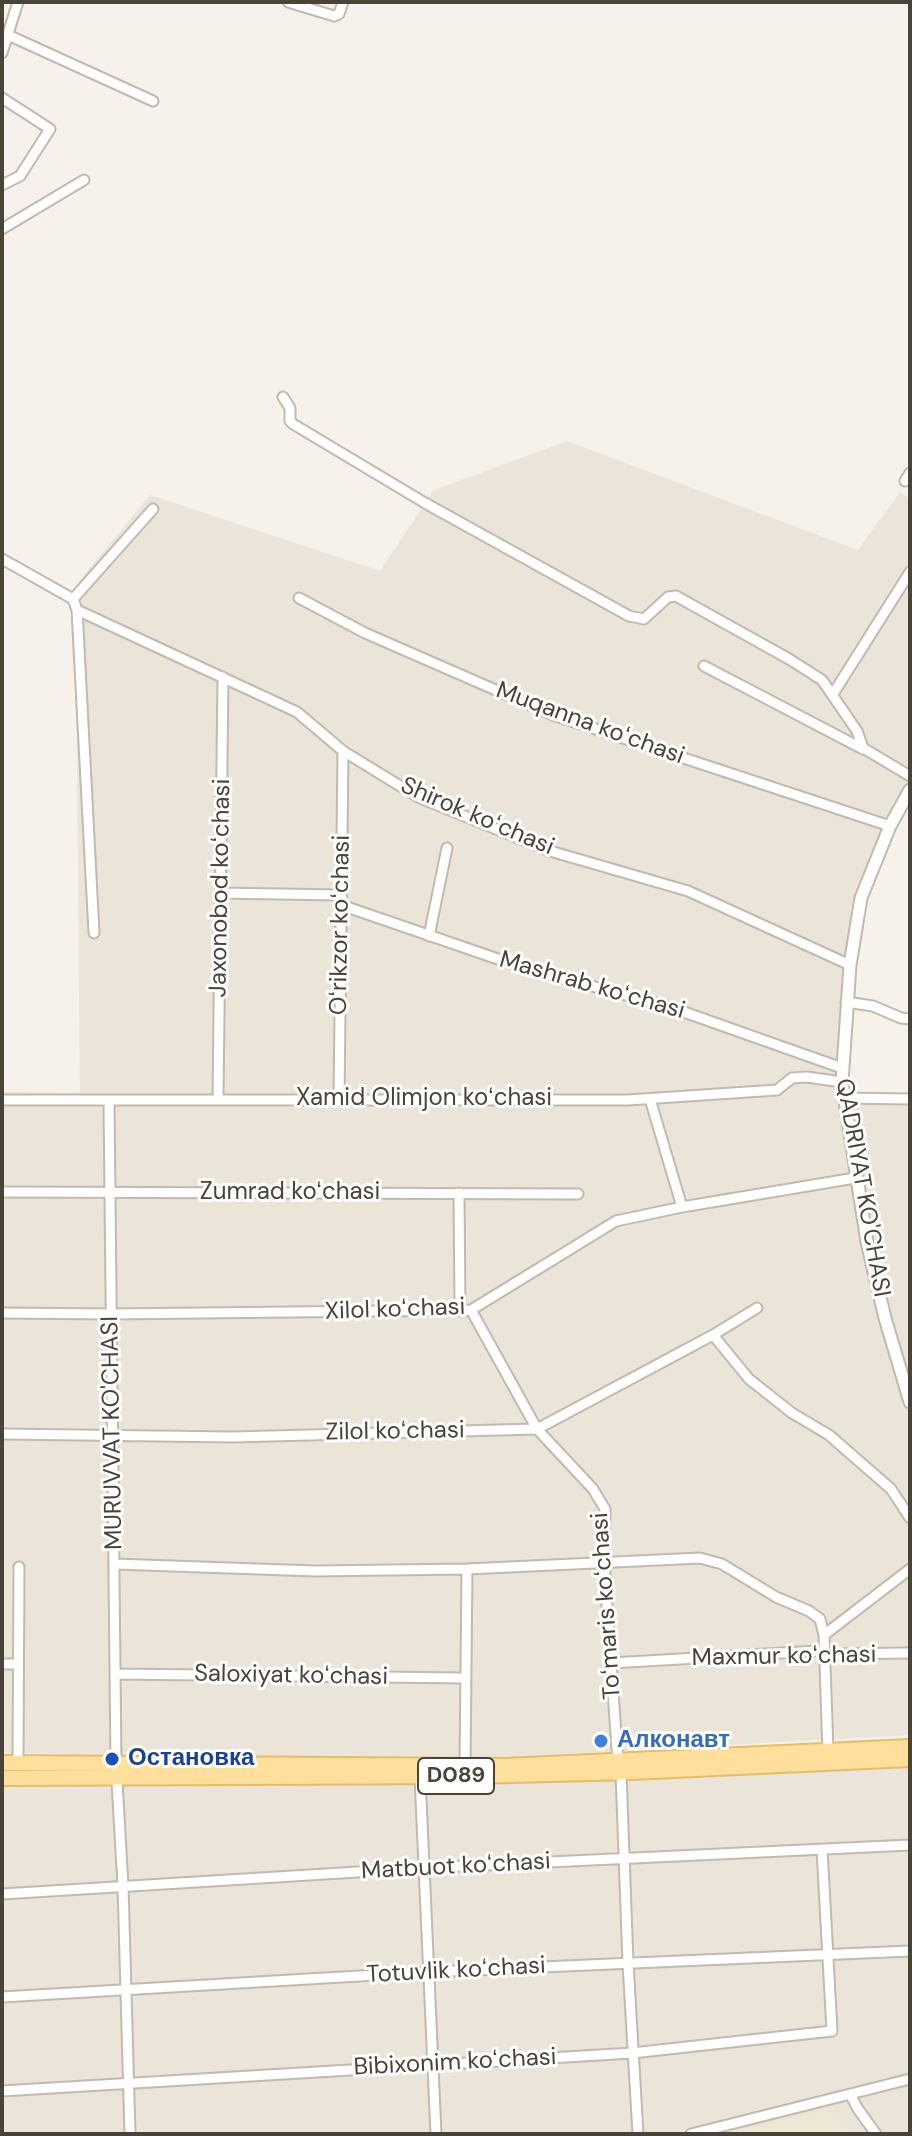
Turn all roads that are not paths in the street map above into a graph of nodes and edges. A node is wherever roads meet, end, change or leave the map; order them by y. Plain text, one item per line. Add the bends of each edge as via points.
1 (18, 2) edge
2 (288, 2) edge
3 (343, 2) edge
4 (8, 35) junction
5 (2, 53) edge
6 (2, 98) edge
7 (153, 101) dead end
8 (84, 180) dead end
9 (2, 185) edge
10 (2, 229) edge
11 (283, 397) dead end
12 (153, 509) dead end
13 (2, 559) edge
14 (910, 572) edge
15 (299, 598) dead end
16 (73, 599) junction
17 (77, 610) junction
18 (704, 666) dead end
19 (223, 677) junction
20 (833, 694) junction
21 (866, 750) junction
22 (343, 751) junction
23 (910, 776) edge
24 (910, 790) edge
25 (890, 826) junction
26 (447, 848) dead end
27 (220, 893) junction
28 (341, 900) junction
29 (94, 933) dead end
30 (429, 936) junction
31 (850, 965) junction
32 (846, 1002) junction
33 (910, 1019) edge
34 (842, 1068) junction
35 (842, 1082) junction
36 (843, 1098) junction
37 (218, 1099) junction
38 (650, 1099) junction
39 (910, 1099) edge
40 (2, 1100) edge
41 (339, 1100) junction
42 (109, 1102) junction
43 (855, 1178) junction
44 (2, 1192) edge
45 (110, 1192) junction
46 (459, 1193) junction
47 (578, 1194) dead end
48 (682, 1207) junction
49 (757, 1308) dead end
50 (466, 1310) junction
51 (2, 1313) edge
52 (111, 1314) junction
53 (713, 1335) junction
54 (910, 1402) edge
55 (537, 1429) junction
56 (2, 1434) edge
57 (112, 1435) junction
58 (910, 1518) edge
59 (604, 1562) junction
60 (115, 1564) junction
61 (19, 1567) dead end
62 (467, 1569) junction
63 (910, 1569) edge
64 (824, 1635) junction
65 (910, 1653) edge
66 (823, 1654) junction
67 (611, 1663) junction
68 (2, 1664) edge
69 (17, 1664) junction
70 (116, 1674) junction
71 (466, 1678) junction
72 (910, 1747) edge
73 (824, 1752) junction
74 (910, 1759) edge
75 (2, 1763) edge
76 (18, 1763) junction
77 (116, 1764) junction
78 (470, 1766) junction
79 (620, 1767) junction
80 (420, 1777) junction
81 (2, 1778) edge
82 (118, 1780) junction
83 (910, 1845) edge
84 (822, 1849) junction
85 (623, 1859) junction
86 (422, 1868) junction
87 (123, 1886) junction
88 (2, 1894) edge
89 (910, 1951) edge
90 (827, 1955) junction
91 (628, 1963) junction
92 (427, 1972) junction
93 (125, 1989) junction
94 (2, 1997) edge
95 (632, 2053) junction
96 (434, 2064) junction
97 (910, 2079) edge
98 (129, 2083) junction
99 (2, 2091) edge
100 (850, 2094) junction
101 (130, 2134) edge
102 (436, 2134) edge
103 (638, 2134) edge
104 (691, 2134) edge
105 (876, 2134) edge

1 - 4 street
2 - 3 street via 334,16
4 - 5 street
4 - 7 street
6 - 9 street via 50,129 20,176
8 - 10 street
11 - 20 street via 293,424 629,616 644,619 676,596 822,680
12 - 16 street
13 - 16 street
14 - 20 street
15 - 25 street, Muqanna koʻchasi via 365,633 553,715
16 - 17 street
17 - 19 street, Shirok koʻchasi
17 - 29 street
18 - 21 street
19 - 22 street, Shirok koʻchasi via 297,712
19 - 27 street, Jaxonobod koʻchasi
20 - 21 street
21 - 23 street
22 - 28 street, Oʻrikzor koʻchasi
22 - 31 street, Shirok koʻchasi via 455,813 550,851 688,891
24 - 25 street, QADRIYAT KO'CHASI
25 - 31 street, QADRIYAT KO'CHASI via 861,898
26 - 30 street
27 - 28 street, Mashrab koʻchasi
27 - 37 street, Jaxonobod koʻchasi
28 - 30 street, Mashrab koʻchasi
28 - 41 street, Oʻrikzor koʻchasi
30 - 34 street, Mashrab koʻchasi via 667,1006
31 - 32 street, QADRIYAT KO'CHASI
32 - 33 street
32 - 34 street, QADRIYAT KO'CHASI
34 - 35 street, QADRIYAT KO'CHASI
35 - 36 street, QADRIYAT KO'CHASI
35 - 38 street, Xamid Olimjon koʻchasi via 792,1078 777,1090
36 - 39 street
36 - 43 street, QADRIYAT KO'CHASI
37 - 41 street, Xamid Olimjon koʻchasi
37 - 42 street, Xamid Olimjon koʻchasi
38 - 41 street, Xamid Olimjon koʻchasi
38 - 48 street
40 - 42 street, Xamid Olimjon koʻchasi
42 - 45 street, MURUVVAT KO'CHASI
43 - 48 street, Xilol koʻchasi
43 - 54 street, QADRIYAT KO'CHASI via 885,1318
44 - 45 street, Zumrad koʻchasi
45 - 46 street, Zumrad koʻchasi
45 - 52 street, MURUVVAT KO'CHASI
46 - 47 street, Zumrad koʻchasi
46 - 50 street
48 - 50 street, Xilol koʻchasi via 616,1221
49 - 53 street, Zilol koʻchasi
50 - 52 street, Xilol koʻchasi
50 - 55 street, Toʻmaris koʻchasi
51 - 52 street, Xilol koʻchasi
52 - 57 street, MURUVVAT KO'CHASI
53 - 55 street, Zilol koʻchasi
53 - 58 street via 749,1379 829,1435 891,1489
55 - 57 street, Zilol koʻchasi
55 - 59 street, Toʻmaris koʻchasi via 605,1509
56 - 57 street, Zilol koʻchasi
57 - 60 street, MURUVVAT KO'CHASI
59 - 62 street
59 - 64 street via 700,1558 722,1564 809,1611 820,1619
59 - 67 street, Toʻmaris koʻchasi
60 - 62 street via 315,1571
60 - 70 street, MURUVVAT KO'CHASI
61 - 69 street
62 - 71 street
63 - 64 street
64 - 66 street
65 - 66 street, Maxmur koʻchasi
66 - 67 street, Maxmur koʻchasi
66 - 73 street
67 - 79 street, Toʻmaris koʻchasi
68 - 69 street
69 - 76 street
70 - 71 street, Saloxiyat koʻchasi
70 - 77 street, MURUVVAT KO'CHASI
71 - 78 street
72 - 73 main road, D089
73 - 79 main road, D089
74 - 79 main road, D089
75 - 76 main road, D089
76 - 77 main road, D089
77 - 78 main road, D089
77 - 82 street, MURUVVAT KO'CHASI
78 - 79 main road, D089
79 - 80 main road, D089
79 - 85 street, Toʻmaris koʻchasi
80 - 82 main road, D089
80 - 86 street
81 - 82 main road, D089
82 - 87 street
83 - 84 street, Matbuot koʻchasi
84 - 85 street, Matbuot koʻchasi
84 - 90 street
85 - 86 street, Matbuot koʻchasi
85 - 91 street, Toʻmaris koʻchasi
86 - 87 street, Matbuot koʻchasi
86 - 92 street
87 - 88 street, Matbuot koʻchasi
87 - 93 street
89 - 90 street, Totuvlik koʻchasi
90 - 91 street, Totuvlik koʻchasi
90 - 95 street, Bibixonim koʻchasi via 832,2031
91 - 92 street, Totuvlik koʻchasi
91 - 95 street, Toʻmaris koʻchasi
92 - 93 street, Totuvlik koʻchasi
92 - 96 street
93 - 94 street, Totuvlik koʻchasi
93 - 98 street
95 - 96 street, Bibixonim koʻchasi
95 - 103 street, Toʻmaris koʻchasi
96 - 98 street, Bibixonim koʻchasi
96 - 102 street
97 - 100 street
98 - 99 street, Bibixonim koʻchasi
98 - 101 street
100 - 104 street
100 - 105 street

